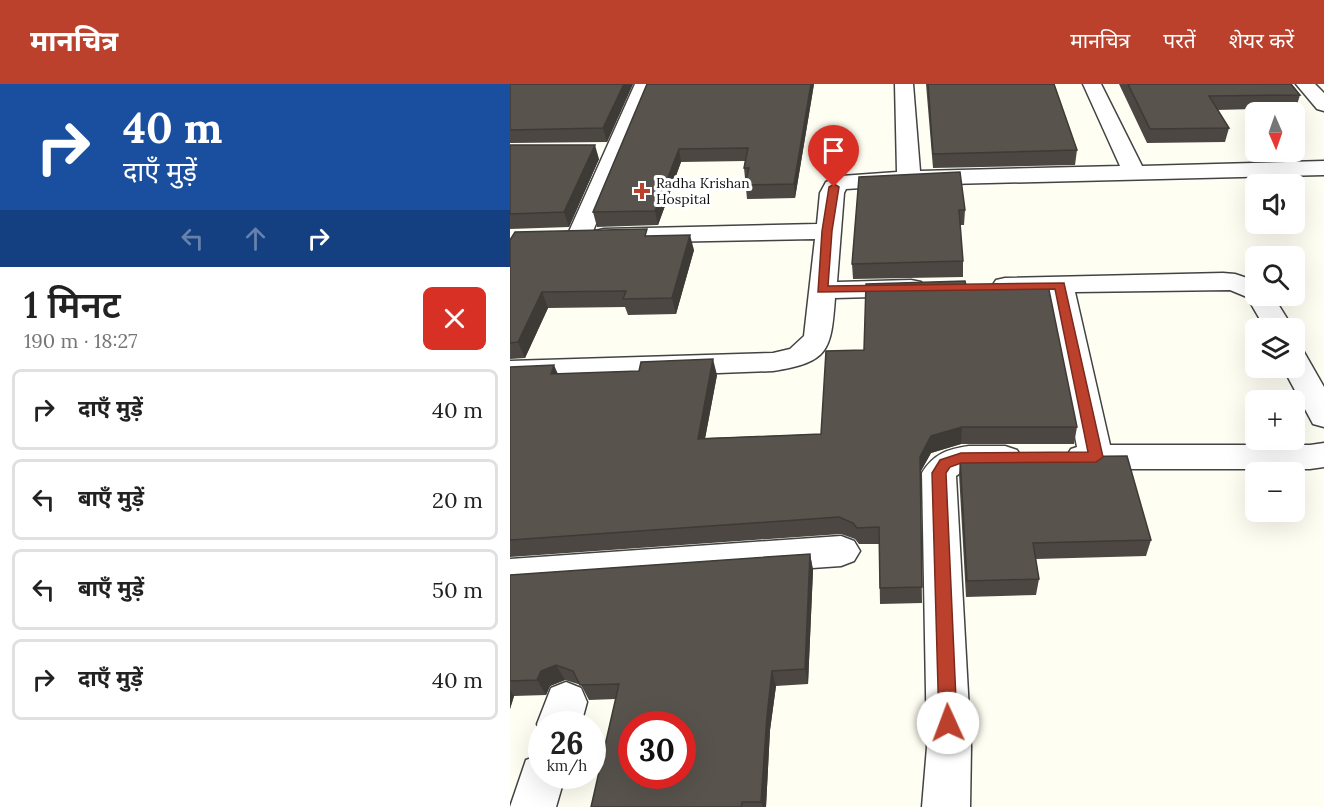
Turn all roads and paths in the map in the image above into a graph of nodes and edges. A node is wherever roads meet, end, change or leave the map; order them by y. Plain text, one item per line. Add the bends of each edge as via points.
1 (644, 84) edge
2 (904, 84) edge
3 (1092, 84) edge
4 (1305, 84) edge
5 (1324, 105) edge
6 (592, 150) edge
7 (615, 150) junction
8 (1324, 168) edge
9 (1134, 173) junction
10 (909, 178) junction
11 (827, 231) junction
12 (1060, 285) junction
13 (1245, 286) edge
14 (976, 287) edge
15 (941, 288) edge
16 (822, 290) junction
17 (510, 370) edge
18 (1304, 378) edge
19 (1324, 416) edge
20 (1324, 454) edge
21 (1096, 457) junction
22 (841, 551) dead end
23 (510, 574) edge
24 (538, 789) edge
25 (532, 807) edge
26 (946, 807) edge

1 - 7 street
2 - 10 street
3 - 9 street
4 - 5 street
6 - 7 street
7 - 11 street via 567,237
8 - 9 street
9 - 10 street
10 - 11 street via 841,183 834,187
11 - 16 street
12 - 13 street via 1223,281
12 - 14 street
12 - 21 street
15 - 16 street
16 - 17 street via 818,336 810,350 799,358
18 - 19 street
20 - 21 street
21 - 26 street via 961,458 945,463 939,473 949,747
22 - 23 street
24 - 25 street

